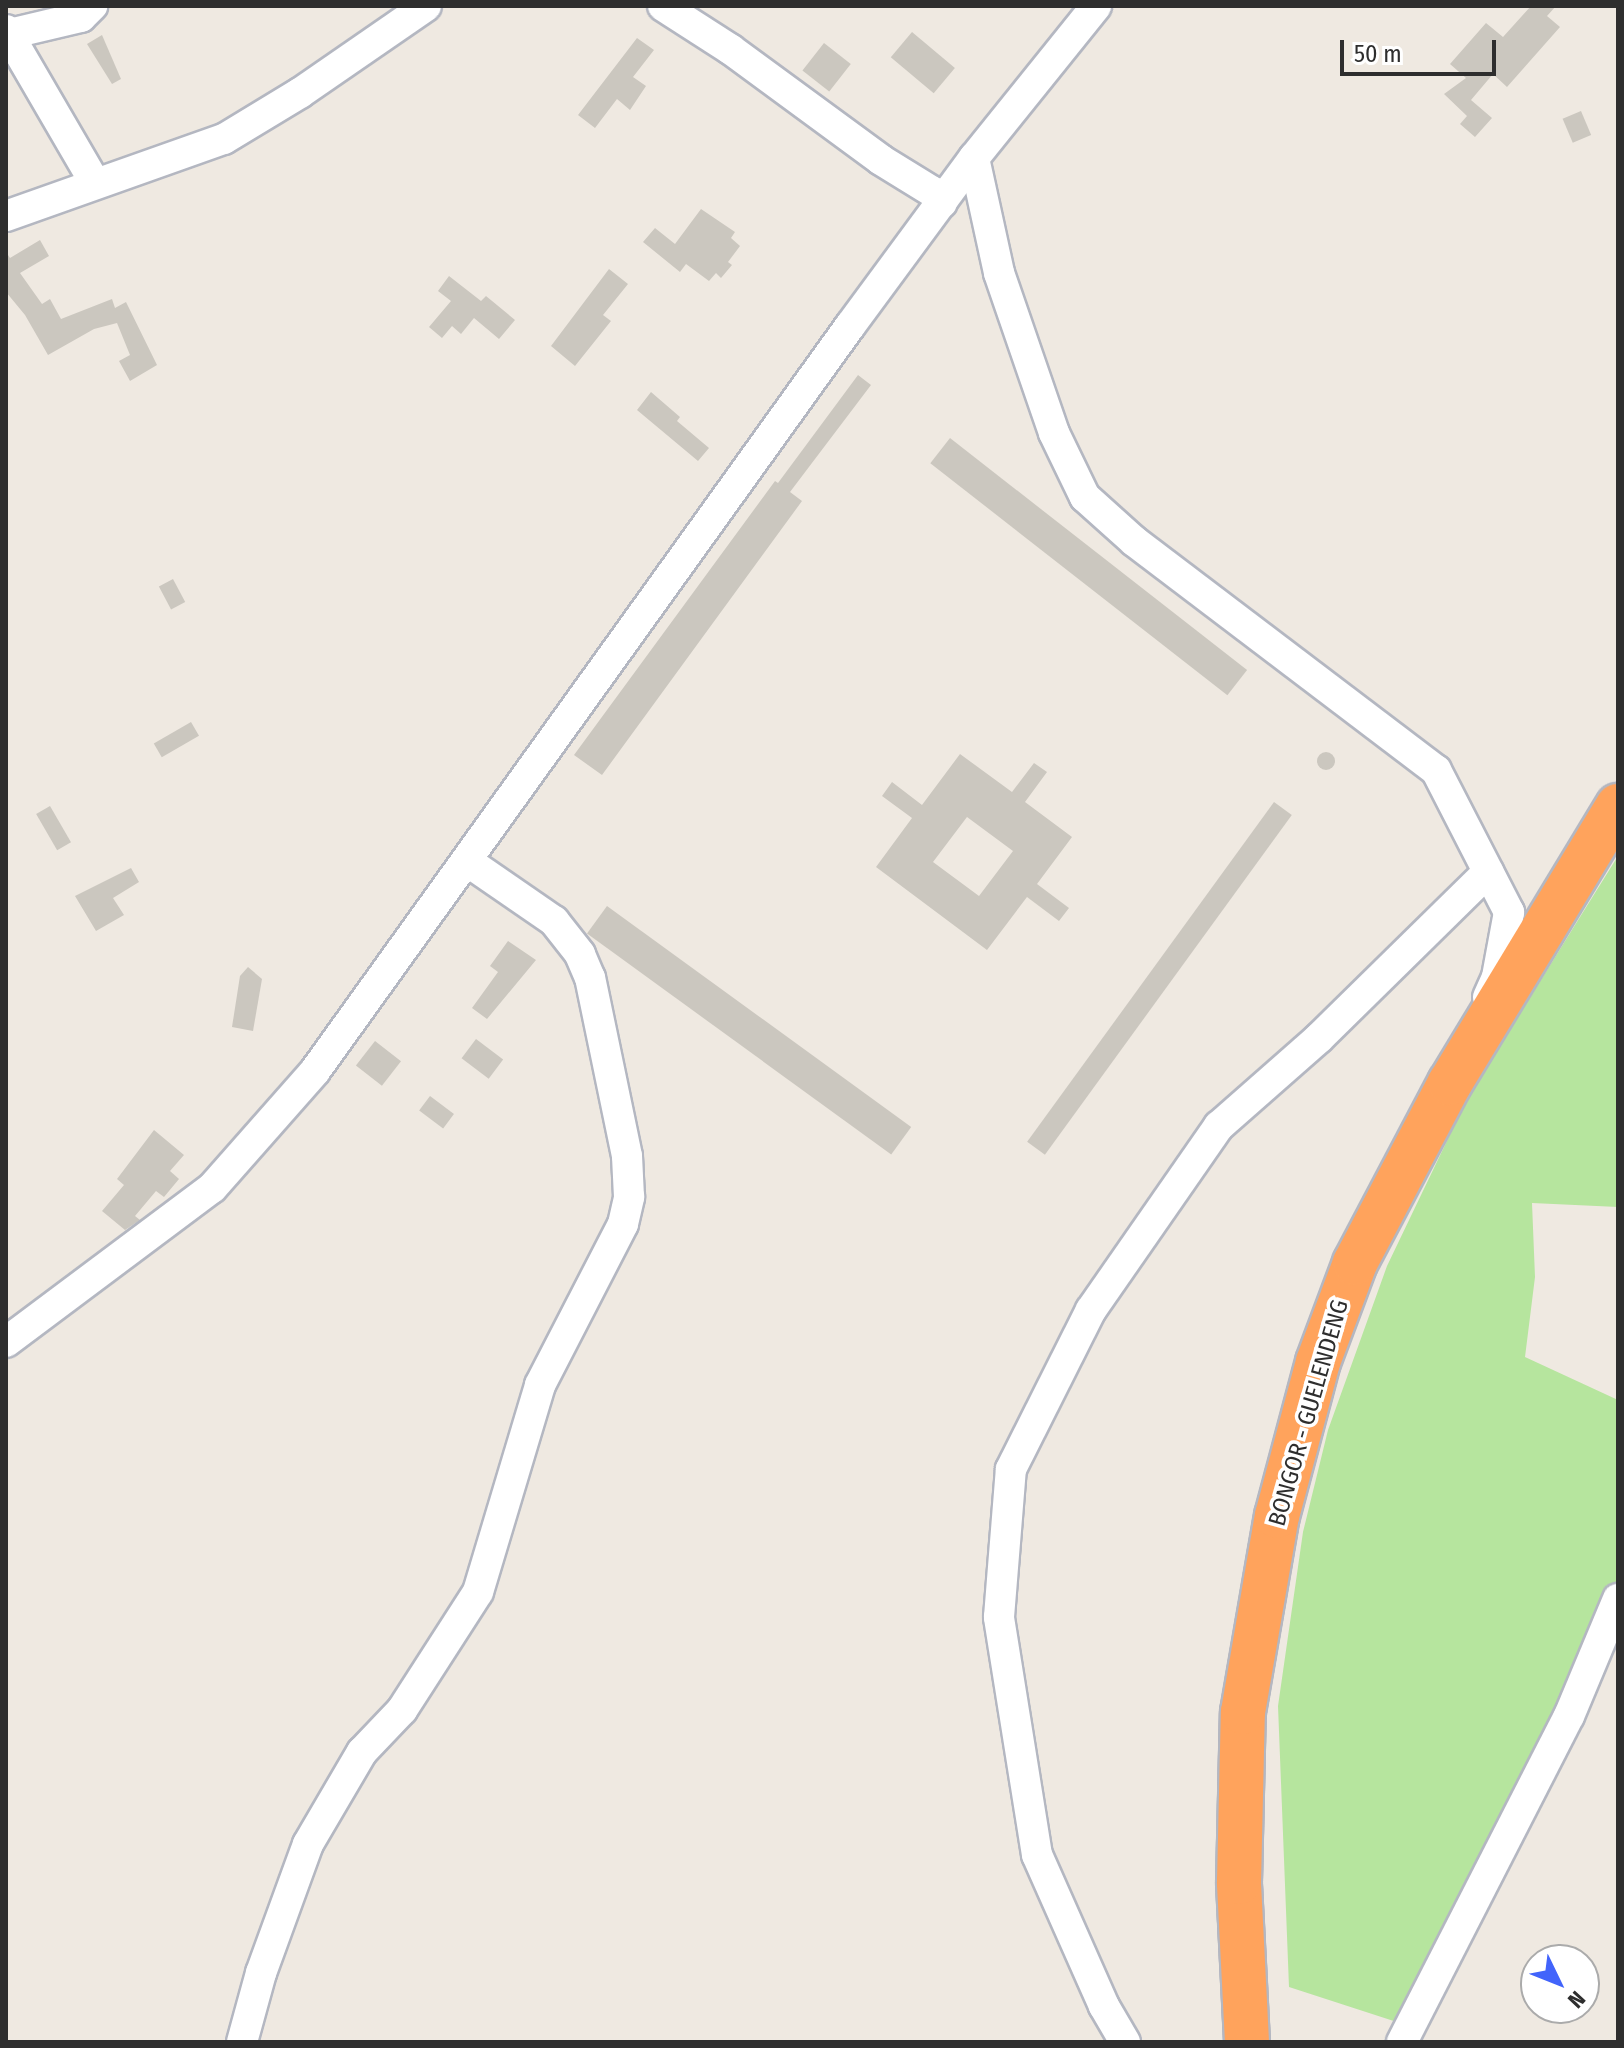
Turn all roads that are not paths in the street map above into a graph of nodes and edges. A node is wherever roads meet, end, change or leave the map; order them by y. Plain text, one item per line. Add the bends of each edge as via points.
1 (92, 6) edge
2 (426, 6) edge
3 (663, 6) edge
4 (1096, 6) edge
5 (7, 32) edge
6 (974, 158) junction
7 (95, 183) junction
8 (942, 203) junction
9 (6, 216) edge
10 (1618, 806) edge
11 (467, 861) junction
12 (1488, 872) junction
13 (1450, 1083) junction
14 (6, 1342) edge
15 (1618, 1599) edge
16 (242, 2042) edge
17 (1125, 2042) edge
18 (1247, 2042) edge
19 (1402, 2042) edge

1 - 5 street via 81,17
2 - 7 street via 224,139
3 - 8 street
4 - 6 street
5 - 7 street
6 - 8 street
6 - 12 street via 999,273 1054,433 1085,497 1134,541 1436,770
7 - 9 street
8 - 11 street
10 - 13 highway, BONGOR - GUELENDENG
11 - 14 street via 315,1071 212,1188
11 - 16 street via 554,921 580,954 590,978 627,1156 629,1197 623,1224 540,1385 478,1592 402,1710 362,1752 308,1844
12 - 13 street via 1509,912 1497,977
12 - 17 street via 1319,1038 1219,1126 1091,1310 1011,1469 999,1617 1037,1855
13 - 18 highway, BONGOR - GUELENDENG via 1347,1282 1318,1362 1275,1527 1243,1712 1239,1882
15 - 19 street via 1569,1716

